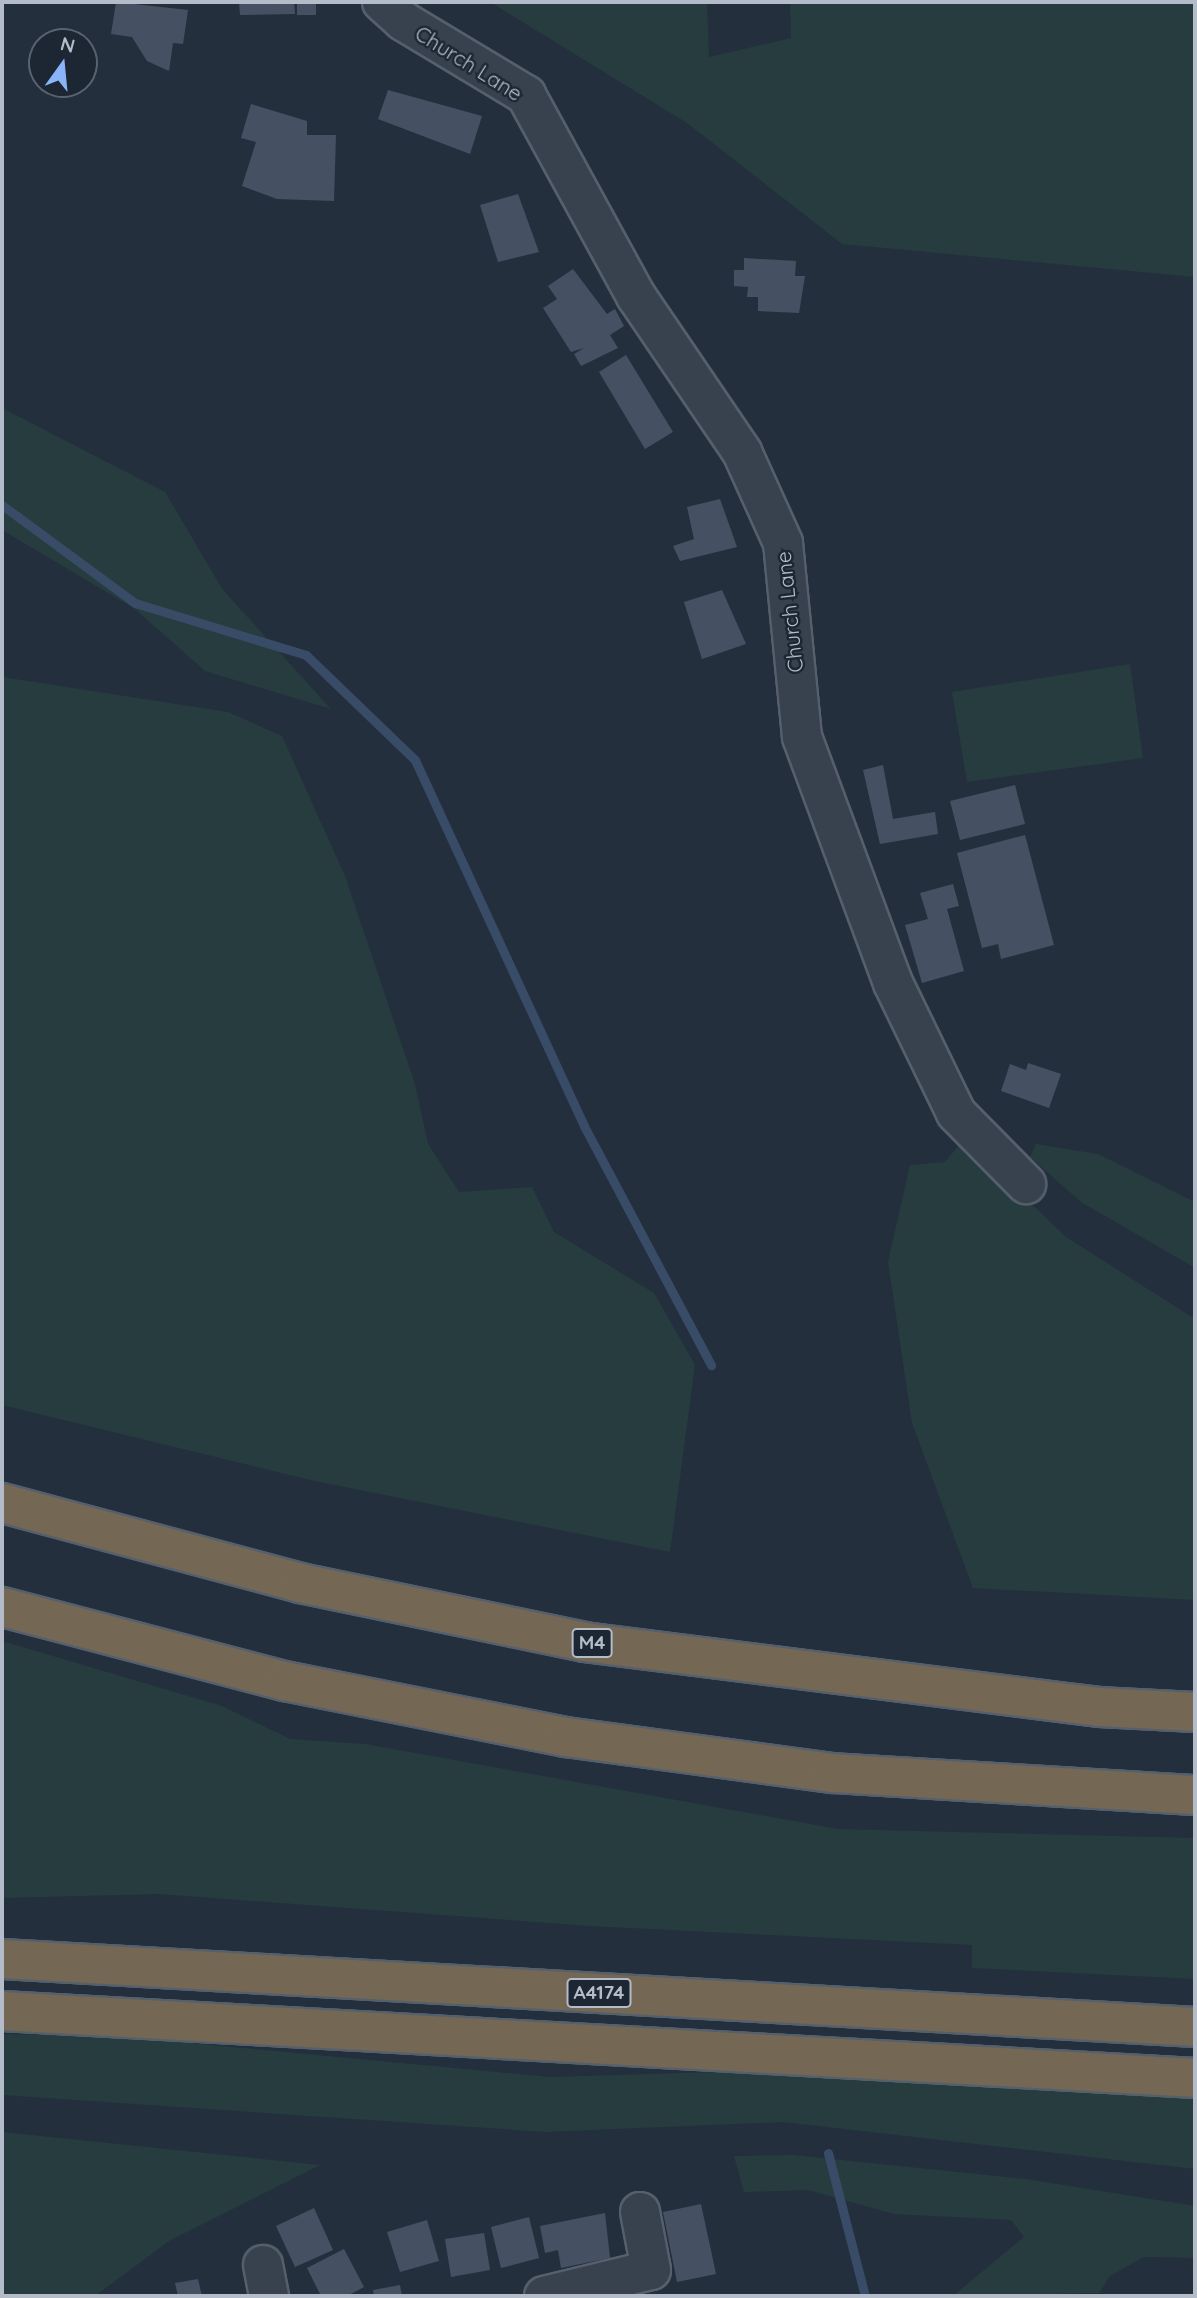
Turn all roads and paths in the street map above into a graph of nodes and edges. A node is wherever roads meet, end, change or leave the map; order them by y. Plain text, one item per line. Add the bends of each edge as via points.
1 (382, 2) edge
2 (1026, 1184) dead end
3 (2, 1503) edge
4 (2, 1607) edge
5 (1195, 1712) edge
6 (1195, 1795) edge
7 (2, 1959) edge
8 (2, 2011) edge
9 (1195, 2027) edge
10 (1195, 2078) edge
11 (640, 2211) dead end
12 (654, 2283) edge
13 (544, 2296) edge

1 - 2 street, Church Lane via 403,21 526,95 636,296 742,452 783,543 802,737 893,983 956,1113
3 - 5 highway, M4 via 300,1583 583,1642 1099,1707
4 - 6 highway via 285,1681 566,1737 833,1773
7 - 9 highway, A4174
8 - 10 highway
11 - 12 street
12 - 13 street

